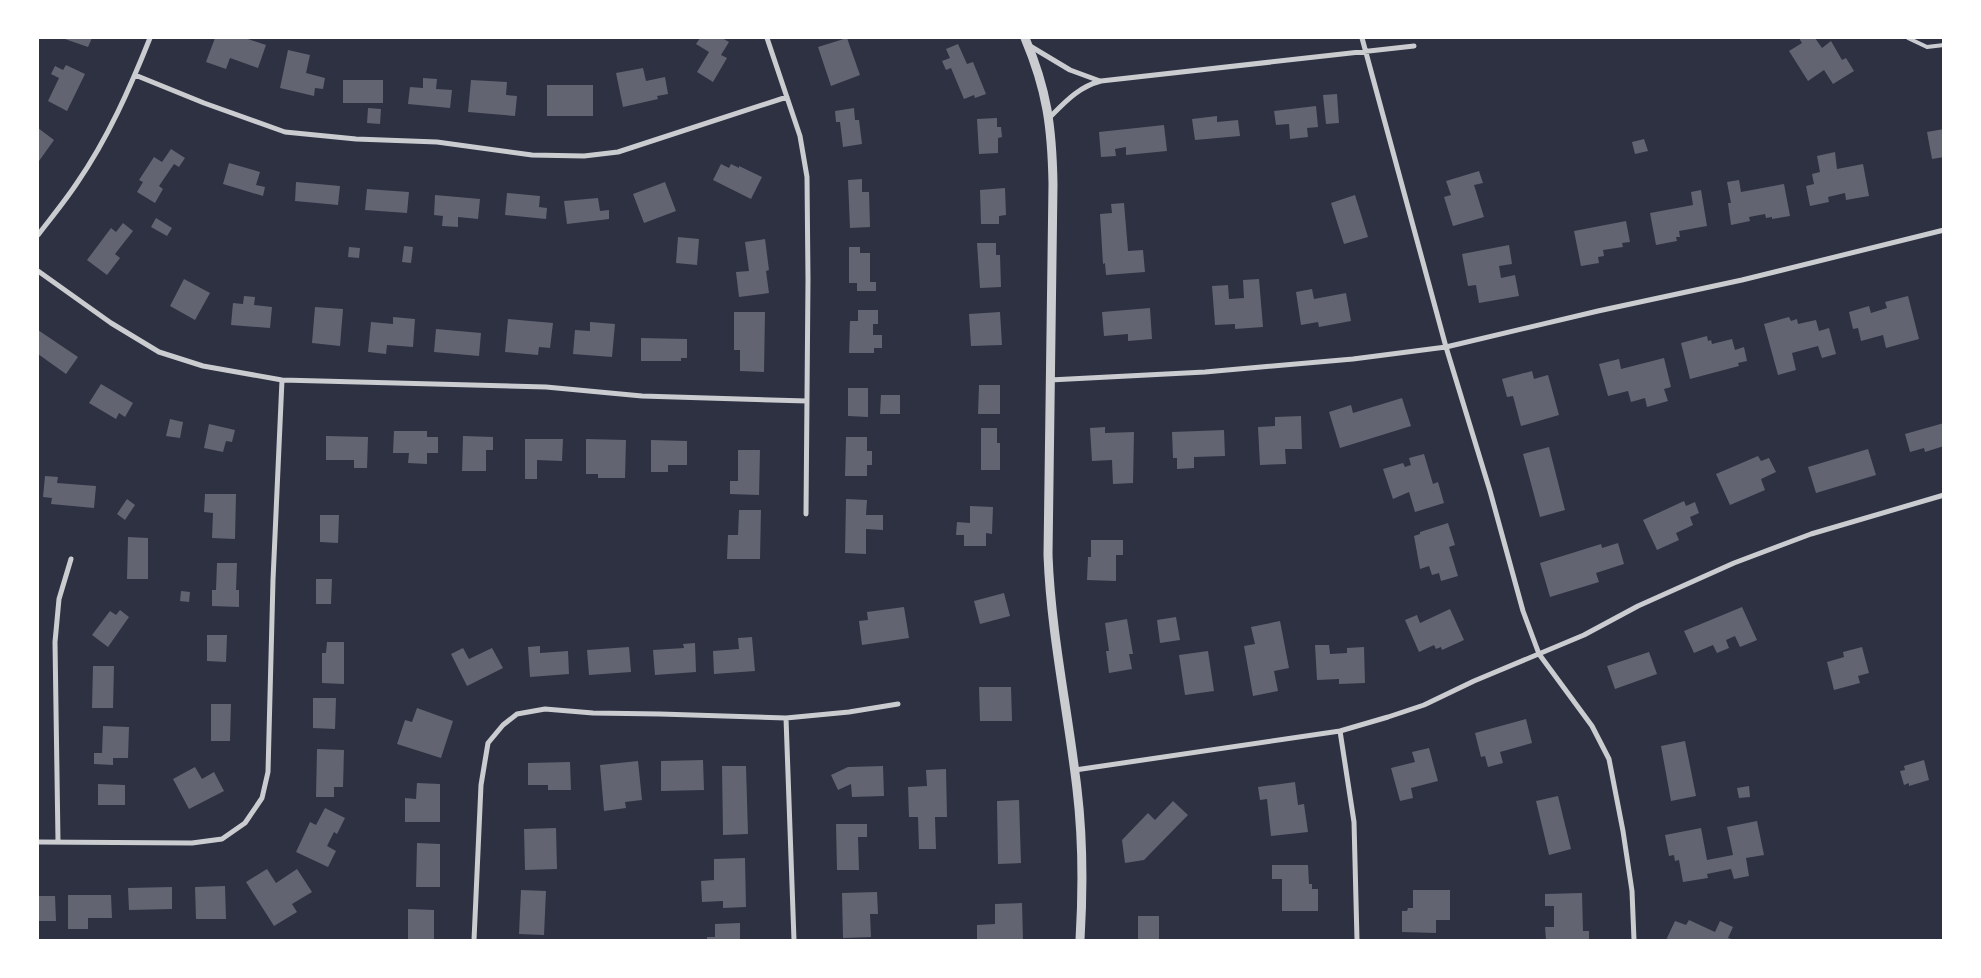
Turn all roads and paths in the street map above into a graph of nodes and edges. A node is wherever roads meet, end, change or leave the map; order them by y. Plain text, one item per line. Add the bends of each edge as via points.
1 (150, 38) edge
2 (767, 38) edge
3 (1362, 38) edge
4 (1908, 38) edge
5 (1026, 41) edge
6 (1944, 45) edge
7 (1414, 46) dead end
8 (1366, 51) junction
9 (136, 75) junction
10 (1100, 81) junction
11 (787, 97) junction
12 (1049, 118) junction
13 (1944, 230) edge
14 (38, 235) edge
15 (38, 271) edge
16 (1446, 347) junction
17 (282, 380) junction
18 (1050, 380) junction
19 (807, 401) junction
20 (1944, 495) edge
21 (806, 514) dead end
22 (71, 558) dead end
23 (1538, 654) junction
24 (898, 704) dead end
25 (786, 718) junction
26 (1340, 731) junction
27 (1074, 770) junction
28 (58, 841) junction
29 (38, 842) edge
30 (474, 940) edge
31 (794, 940) edge
32 (1080, 940) edge
33 (1357, 940) edge
34 (1634, 940) edge

1 - 9 street
2 - 11 street
3 - 8 street
4 - 6 lane via 1927,47
5 - 10 street via 1070,70
5 - 12 street via 1038,72
7 - 8 street
8 - 10 street
8 - 16 street
9 - 11 street via 204,104 284,132 584,156 618,152
9 - 14 street via 77,183
10 - 12 street via 1072,94
11 - 19 street via 800,136 807,177
12 - 18 street via 1053,184
13 - 16 street
15 - 17 street via 111,323 159,352 203,366
16 - 18 street via 1353,360
16 - 23 street
17 - 19 street via 546,387 642,396
17 - 28 street via 268,772 262,798 244,823 222,838 192,843
18 - 27 street via 1049,583
19 - 21 street
20 - 23 street via 1811,534 1743,560
22 - 28 street via 59,598 55,642
23 - 26 street via 1424,705
23 - 34 street via 1592,726 1609,759 1632,890
24 - 25 street
25 - 30 street via 593,714 545,709 517,714 488,743 481,785
25 - 31 street
26 - 27 street
26 - 33 street via 1354,822
27 - 32 street via 1083,860
28 - 29 street

